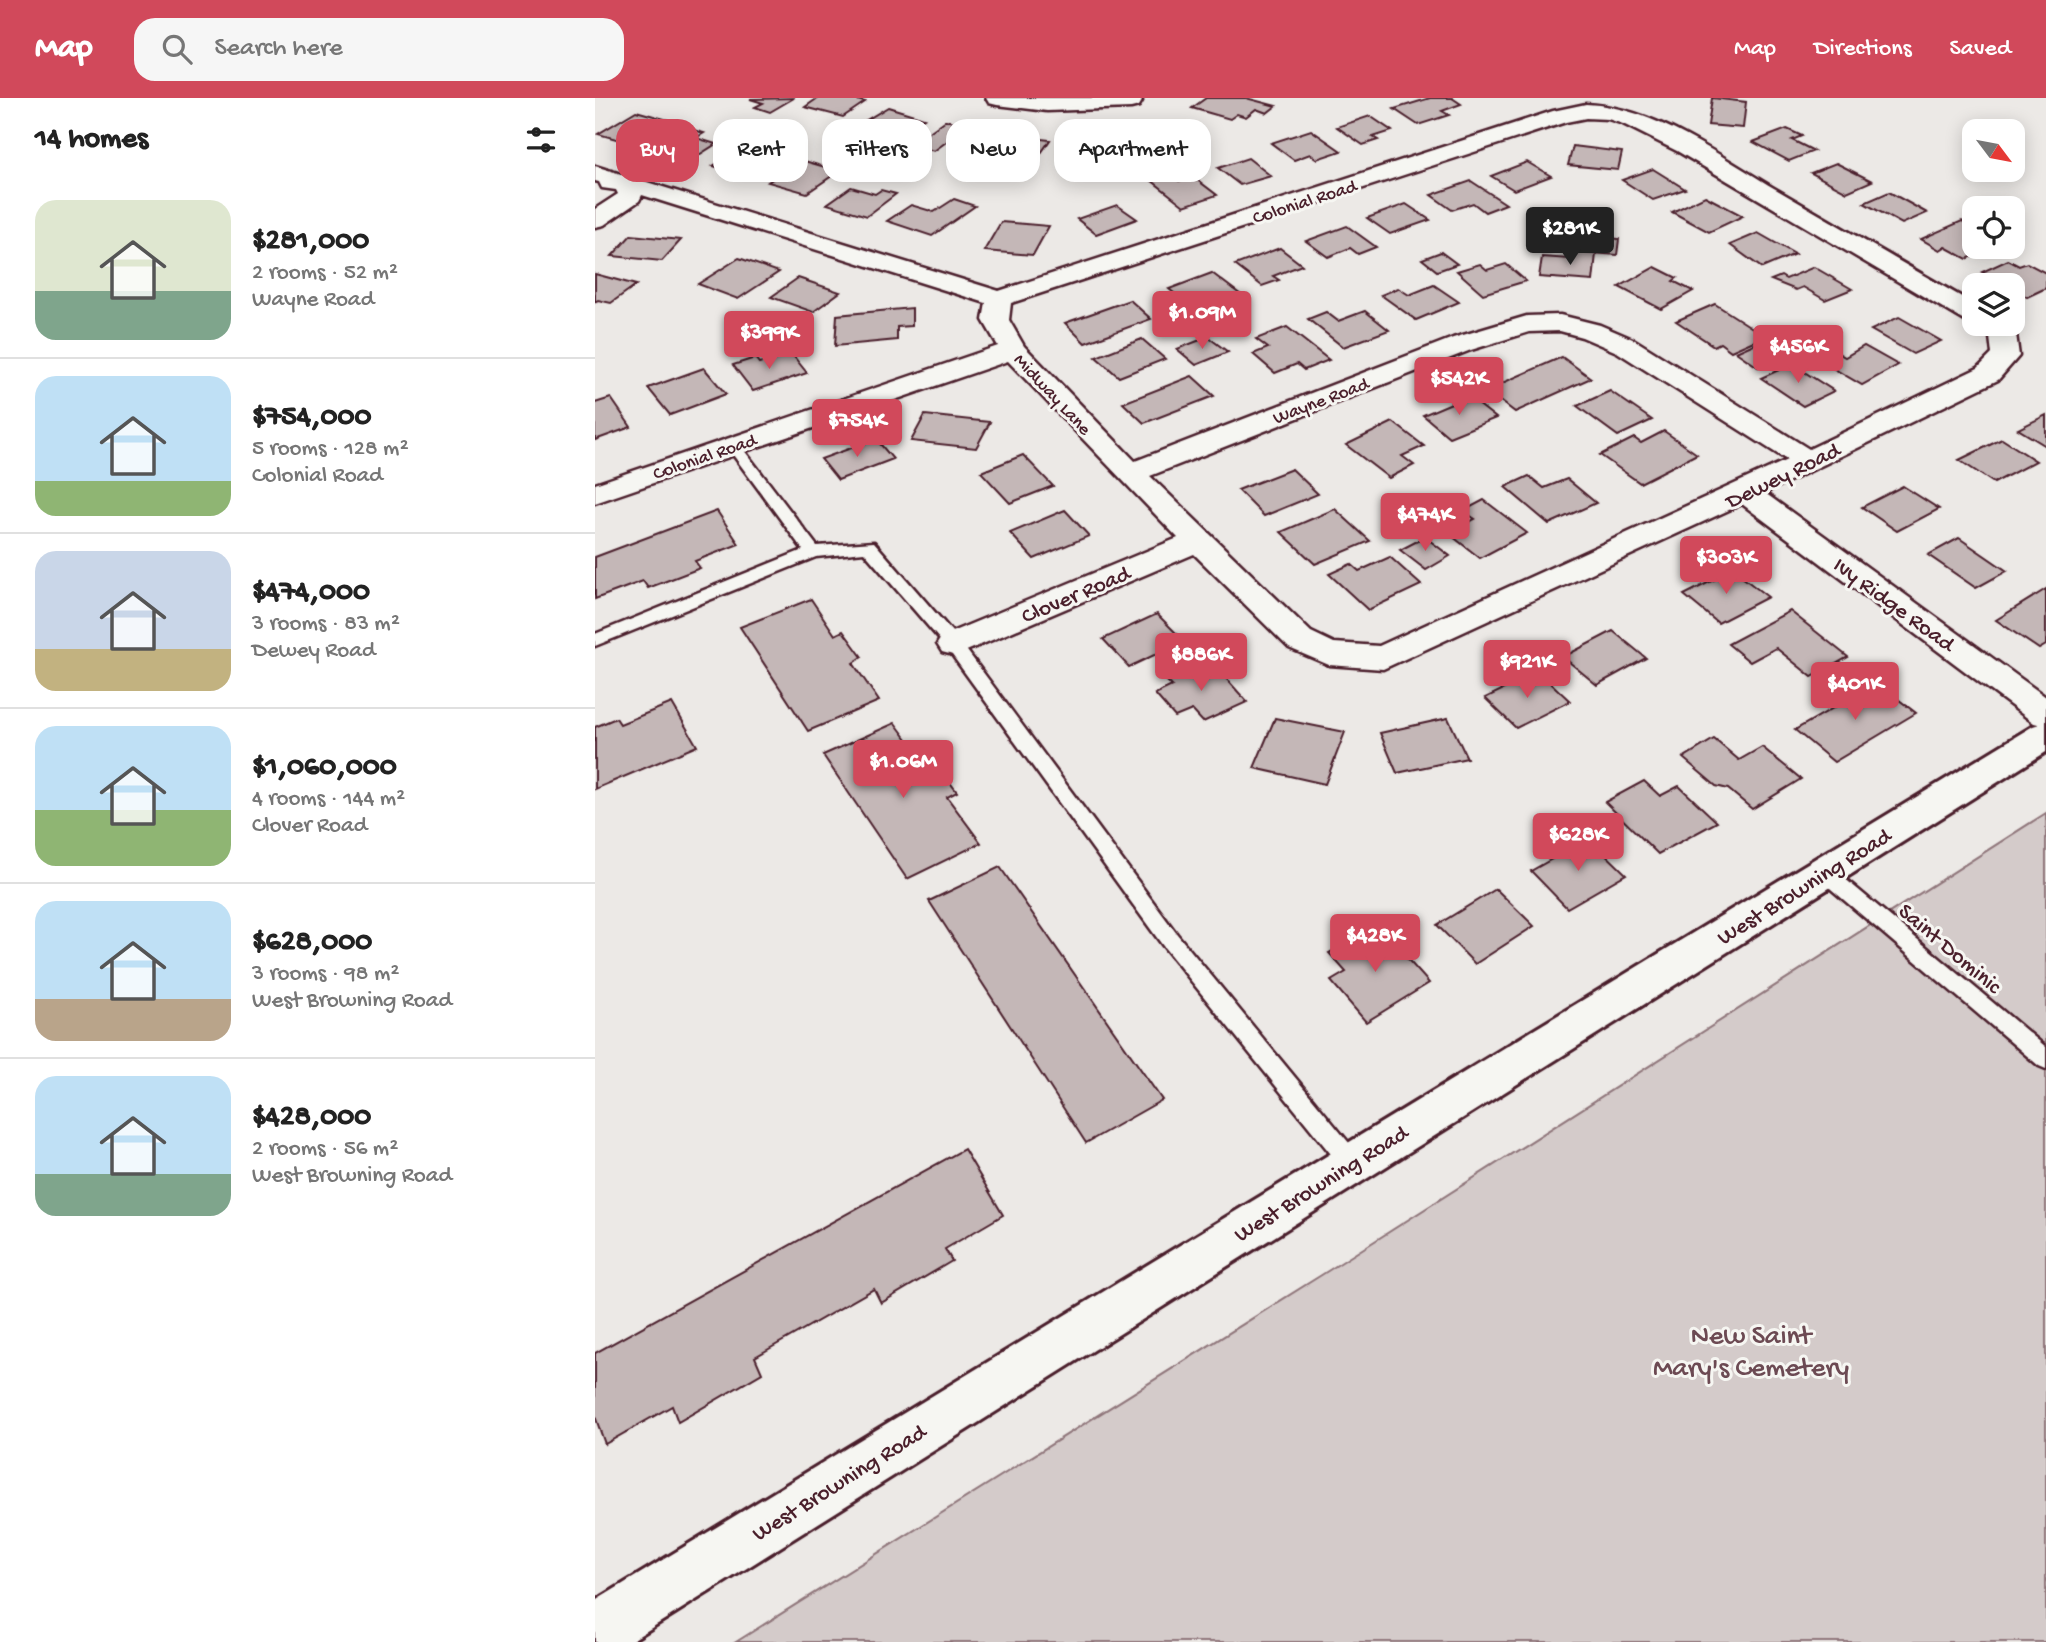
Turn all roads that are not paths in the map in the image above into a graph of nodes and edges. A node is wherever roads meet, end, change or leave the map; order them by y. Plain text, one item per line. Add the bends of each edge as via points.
1 (997, 98) edge
2 (1131, 101) dead end
3 (595, 173) edge
4 (616, 179) edge
5 (617, 182) edge
6 (624, 182) edge
7 (626, 182) edge
8 (595, 186) edge
9 (595, 220) edge
10 (999, 299) junction
11 (1962, 308) edge
12 (2003, 336) edge
13 (1013, 349) junction
14 (732, 444) junction
15 (1808, 461) junction
16 (1129, 473) junction
17 (1744, 492) junction
18 (595, 494) edge
19 (1197, 541) junction
20 (813, 552) junction
21 (595, 640) edge
22 (953, 644) junction
23 (1360, 658) joint
24 (2046, 714) edge
25 (2046, 735) edge
26 (1824, 872) junction
27 (2046, 1060) edge
28 (1351, 1162) junction
29 (595, 1632) edge

1 - 2 street via 1063,106
3 - 4 street
5 - 8 street
6 - 9 street via 631,196
7 - 10 street
10 - 11 street, Colonial Road via 1585,111 1631,119 1685,146
10 - 13 street, Midway Lane via 996,320
12 - 15 street, Dewey Road via 2005,356 1988,374
13 - 14 street, Colonial Road
13 - 16 street, Midway Lane
14 - 18 street, Colonial Road
14 - 20 lane
15 - 16 street, Wayne Road via 1626,346 1560,323 1527,324 1462,344
15 - 17 street, Dewey Road
16 - 19 street, Midway Lane
17 - 23 street, Dewey Road via 1383,658
17 - 24 street, Ivy Ridge Road
19 - 22 street, Clover Road
19 - 23 street, Midway Lane via 1300,640 1329,654
20 - 21 lane
20 - 22 lane via 868,546
22 - 28 lane via 1170,940
25 - 26 main road, West Browning Road
26 - 27 lane, Saint Dominic
26 - 28 main road, West Browning Road
28 - 29 main road, West Browning Road

